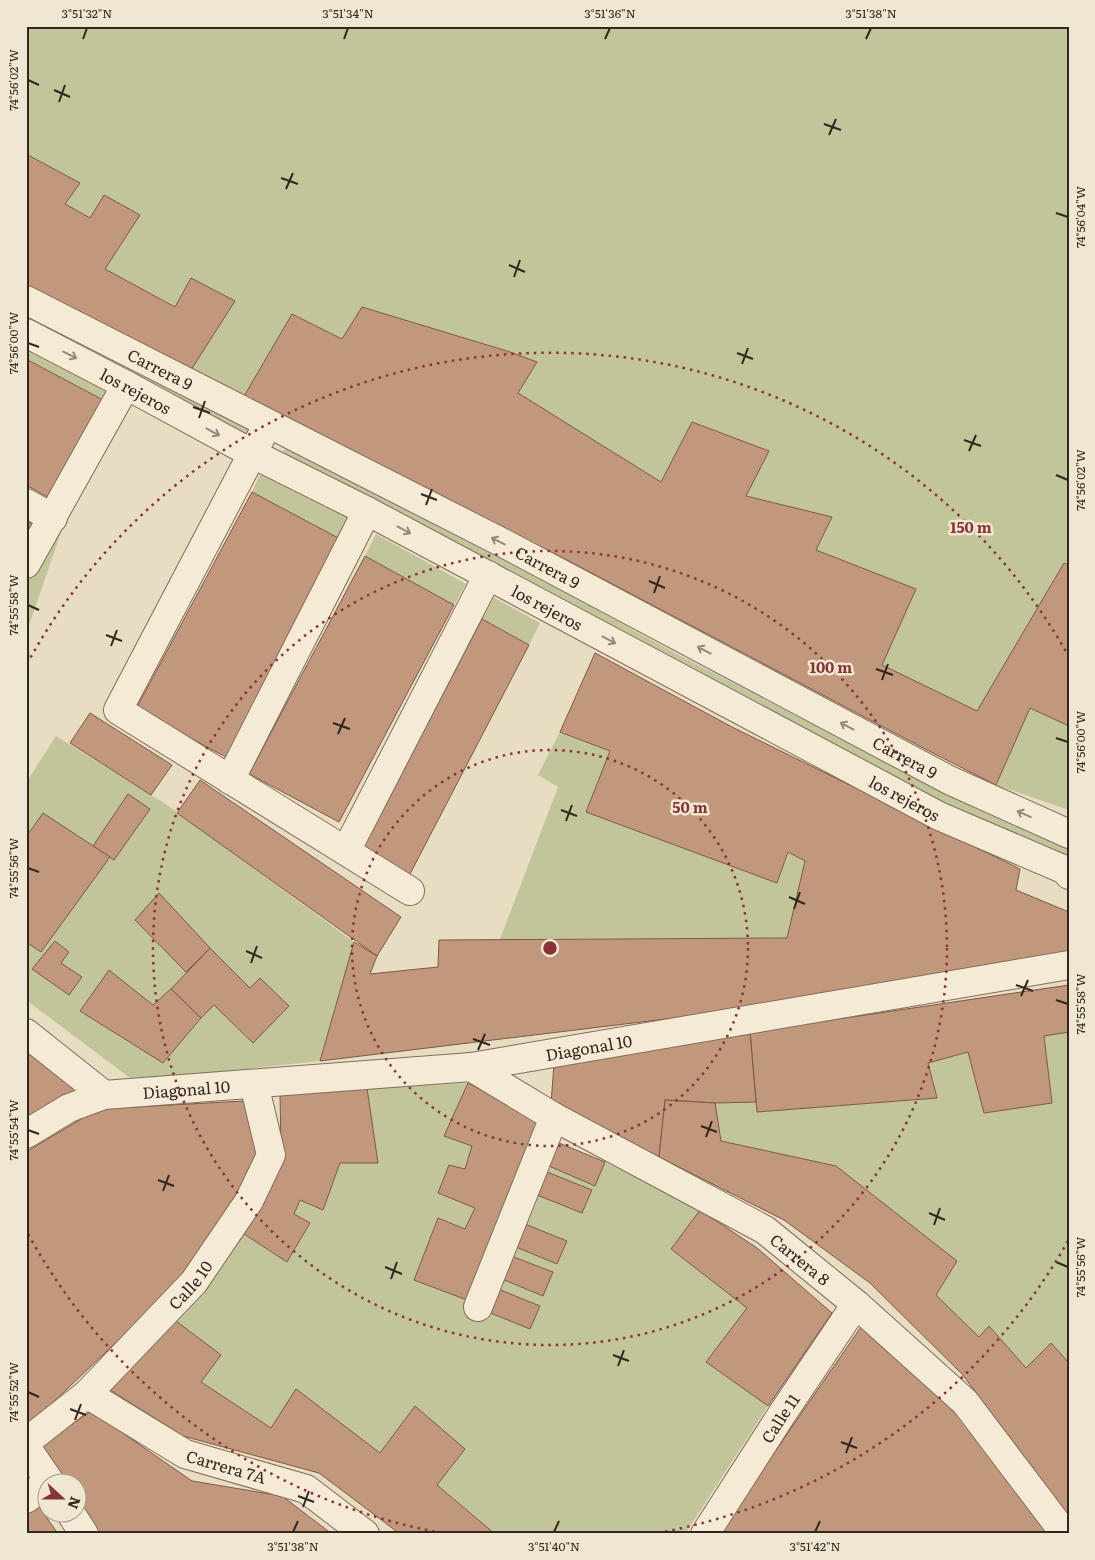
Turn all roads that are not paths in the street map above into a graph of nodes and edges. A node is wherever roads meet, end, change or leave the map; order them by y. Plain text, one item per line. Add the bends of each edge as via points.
1 (26, 300) edge
2 (26, 333) edge
3 (126, 385) junction
4 (269, 423) junction
5 (253, 454) junction
6 (26, 503) edge
7 (367, 511) junction
8 (52, 518) junction
9 (26, 564) edge
10 (488, 575) junction
11 (230, 780) junction
12 (1069, 834) edge
13 (346, 851) junction
14 (1069, 875) edge
15 (410, 891) dead end
16 (1069, 965) edge
17 (26, 1033) edge
18 (470, 1067) junction
19 (254, 1084) junction
20 (104, 1095) junction
21 (554, 1117) junction
22 (26, 1134) edge
23 (856, 1304) junction
24 (478, 1307) dead end
25 (87, 1394) junction
26 (26, 1442) edge
27 (26, 1447) edge
28 (42, 1472) edge
29 (38, 1490) edge
30 (26, 1499) edge
31 (76, 1522) edge
32 (84, 1534) edge
33 (365, 1534) edge
34 (705, 1534) edge
35 (1065, 1534) edge

1 - 4 street, Carrera 9
2 -> 3 street, los rejeros
3 -> 5 street, los rejeros
3 - 8 street
4 - 5 street
12 -> 4 street, Carrera 9 via 949,780
5 - 7 street, los rejeros
5 - 11 street via 118,710
6 - 8 street
7 -> 10 street, los rejeros
7 - 11 street
8 - 9 street
10 - 13 street
10 -> 14 street, los rejeros via 939,816 1065,870
11 - 13 street
13 - 15 street
16 - 18 street, Diagonal 10
17 - 20 street
18 - 19 street, Diagonal 10
18 - 21 street, Carrera 8
19 - 20 street, Diagonal 10
19 - 25 street, Calle 10 via 271,1155 250,1201 194,1282
20 - 22 street, Diagonal 10 via 69,1108
21 - 23 street, Carrera 8 via 765,1230
21 - 24 street
23 - 34 street, Calle 11
23 - 35 street, Carrera 8 via 965,1402
25 - 26 street, Calle 10
25 - 33 street, Carrera 7A via 185,1454 306,1489
27 - 28 street
29 - 30 street
31 - 32 street

